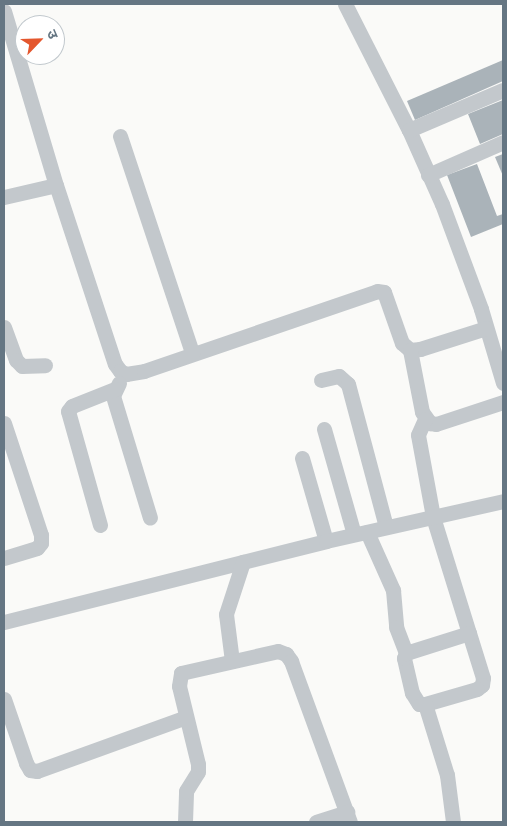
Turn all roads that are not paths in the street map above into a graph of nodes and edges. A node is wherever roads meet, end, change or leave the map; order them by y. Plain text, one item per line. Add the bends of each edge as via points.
1 (345, 4) edge
2 (4, 11) edge
3 (503, 90) edge
4 (409, 130) junction
5 (120, 136) dead end
6 (503, 142) edge
7 (428, 175) junction
8 (56, 185) junction
9 (4, 198) edge
10 (4, 327) edge
11 (486, 328) junction
12 (410, 350) junction
13 (192, 353) junction
14 (45, 365) dead end
15 (126, 374) junction
16 (502, 375) edge
17 (321, 380) dead end
18 (115, 389) junction
19 (503, 402) edge
20 (425, 419) junction
21 (4, 422) edge
22 (324, 429) dead end
23 (302, 458) dead end
24 (503, 501) edge
25 (433, 517) junction
26 (150, 518) dead end
27 (100, 525) dead end
28 (386, 527) junction
29 (361, 533) junction
30 (326, 541) junction
31 (4, 558) edge
32 (243, 562) junction
33 (4, 622) edge
34 (469, 633) junction
35 (406, 653) junction
36 (232, 660) junction
37 (4, 699) edge
38 (425, 704) junction
39 (186, 717) junction
40 (348, 817) edge
41 (185, 822) edge
42 (316, 822) edge
43 (453, 822) edge

1 - 4 street
2 - 8 street
3 - 4 street
4 - 7 street
5 - 13 street
6 - 7 street
7 - 11 street via 442,204
8 - 9 street
8 - 15 street via 115,364
10 - 14 street via 16,360 22,366
11 - 12 street
11 - 16 street
12 - 13 street via 402,343 384,292 377,291
12 - 20 street
13 - 15 street via 144,371
15 - 18 street
17 - 28 street via 339,376 348,384
18 - 26 street via 116,405
18 - 27 street via 72,406 68,411
19 - 20 street via 436,424
20 - 25 street via 418,435
21 - 31 street via 41,536 37,548
22 - 29 street
23 - 30 street
24 - 25 street
25 - 28 street
25 - 34 street
28 - 29 street
29 - 30 street
29 - 35 street via 393,590 396,628
30 - 32 street
32 - 33 street
32 - 36 street via 226,614
34 - 35 street
34 - 38 street via 483,678 482,685
35 - 38 street via 404,664 414,699
36 - 39 street via 181,673 179,686
36 - 40 street via 278,651 286,654
37 - 39 street via 26,763 30,770 37,771
38 - 43 street via 447,775
39 - 41 street via 198,772 186,792
40 - 42 street

